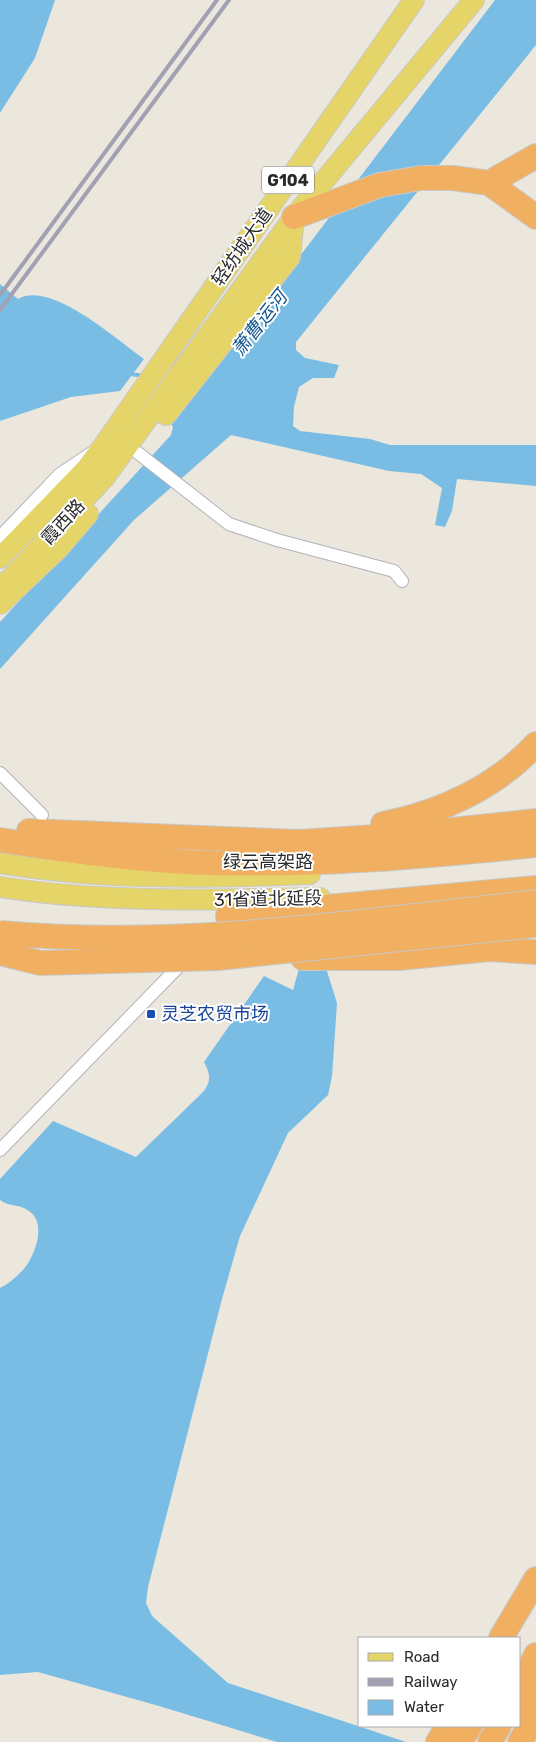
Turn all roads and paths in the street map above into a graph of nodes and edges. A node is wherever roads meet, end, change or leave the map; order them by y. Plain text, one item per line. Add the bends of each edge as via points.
1 (414, 0) edge
2 (474, 0) edge
3 (536, 156) edge
4 (482, 182) junction
5 (294, 217) junction
6 (536, 217) edge
7 (104, 445) junction
8 (135, 455) junction
9 (0, 538) edge
10 (0, 558) edge
11 (402, 581) dead end
12 (0, 586) edge
13 (0, 604) edge
14 (536, 744) edge
15 (0, 773) edge
16 (42, 815) dead end
17 (536, 821) edge
18 (0, 830) edge
19 (0, 841) edge
20 (298, 842) junction
21 (536, 845) edge
22 (536, 854) edge
23 (0, 863) edge
24 (155, 877) junction
25 (536, 877) edge
26 (0, 887) edge
27 (536, 888) edge
28 (536, 902) edge
29 (228, 916) joint
30 (536, 925) edge
31 (0, 933) edge
32 (536, 952) edge
33 (0, 953) edge
34 (218, 958) junction
35 (0, 1150) edge
36 (536, 1580) edge
37 (536, 1610) edge
38 (503, 1637) edge
39 (521, 1637) edge
40 (536, 1655) edge
41 (536, 1681) edge
42 (521, 1684) edge
43 (521, 1708) edge
44 (536, 1715) edge
45 (447, 1727) edge
46 (456, 1727) edge
47 (469, 1727) edge
48 (498, 1727) edge
49 (510, 1727) edge
50 (438, 1742) edge
51 (448, 1742) edge
52 (460, 1742) edge
53 (490, 1742) edge
54 (502, 1742) edge
55 (520, 1742) edge

1 - 7 main road, 轻纺城大道 / G104
2 - 5 main road
3 - 4 highway
4 - 5 highway via 420,178 380,185
4 - 6 highway
5 - 8 main road via 290,257 187,376 152,423
7 - 9 street via 60,474
7 - 10 main road, 霞西路 / G104 via 86,469
8 - 11 street via 229,524 394,572
8 - 12 main road, 霞西路 via 98,484
8 - 13 main road via 58,549
14 - 20 highway via 478,791 420,817
15 - 16 street
17 - 20 highway via 405,836
18 - 20 highway
19 - 21 highway, 绿云高架路 via 60,850 210,863 385,859
19 - 24 main road
22 - 24 main road via 358,872
23 - 24 main road
25 - 26 main road, 31省道北延段 via 359,897 198,900 38,893
27 - 29 highway
28 - 31 highway, bridge via 191,936 44,937
29 - 35 street
30 - 34 highway, bridge
32 - 34 highway, bridge via 489,948 399,958
33 - 34 highway, bridge via 40,963
36 - 38 highway
37 - 39 highway
40 - 42 highway
41 - 43 highway
44 - 55 highway
45 - 50 highway
46 - 51 highway
47 - 52 highway
48 - 53 highway
49 - 54 highway

